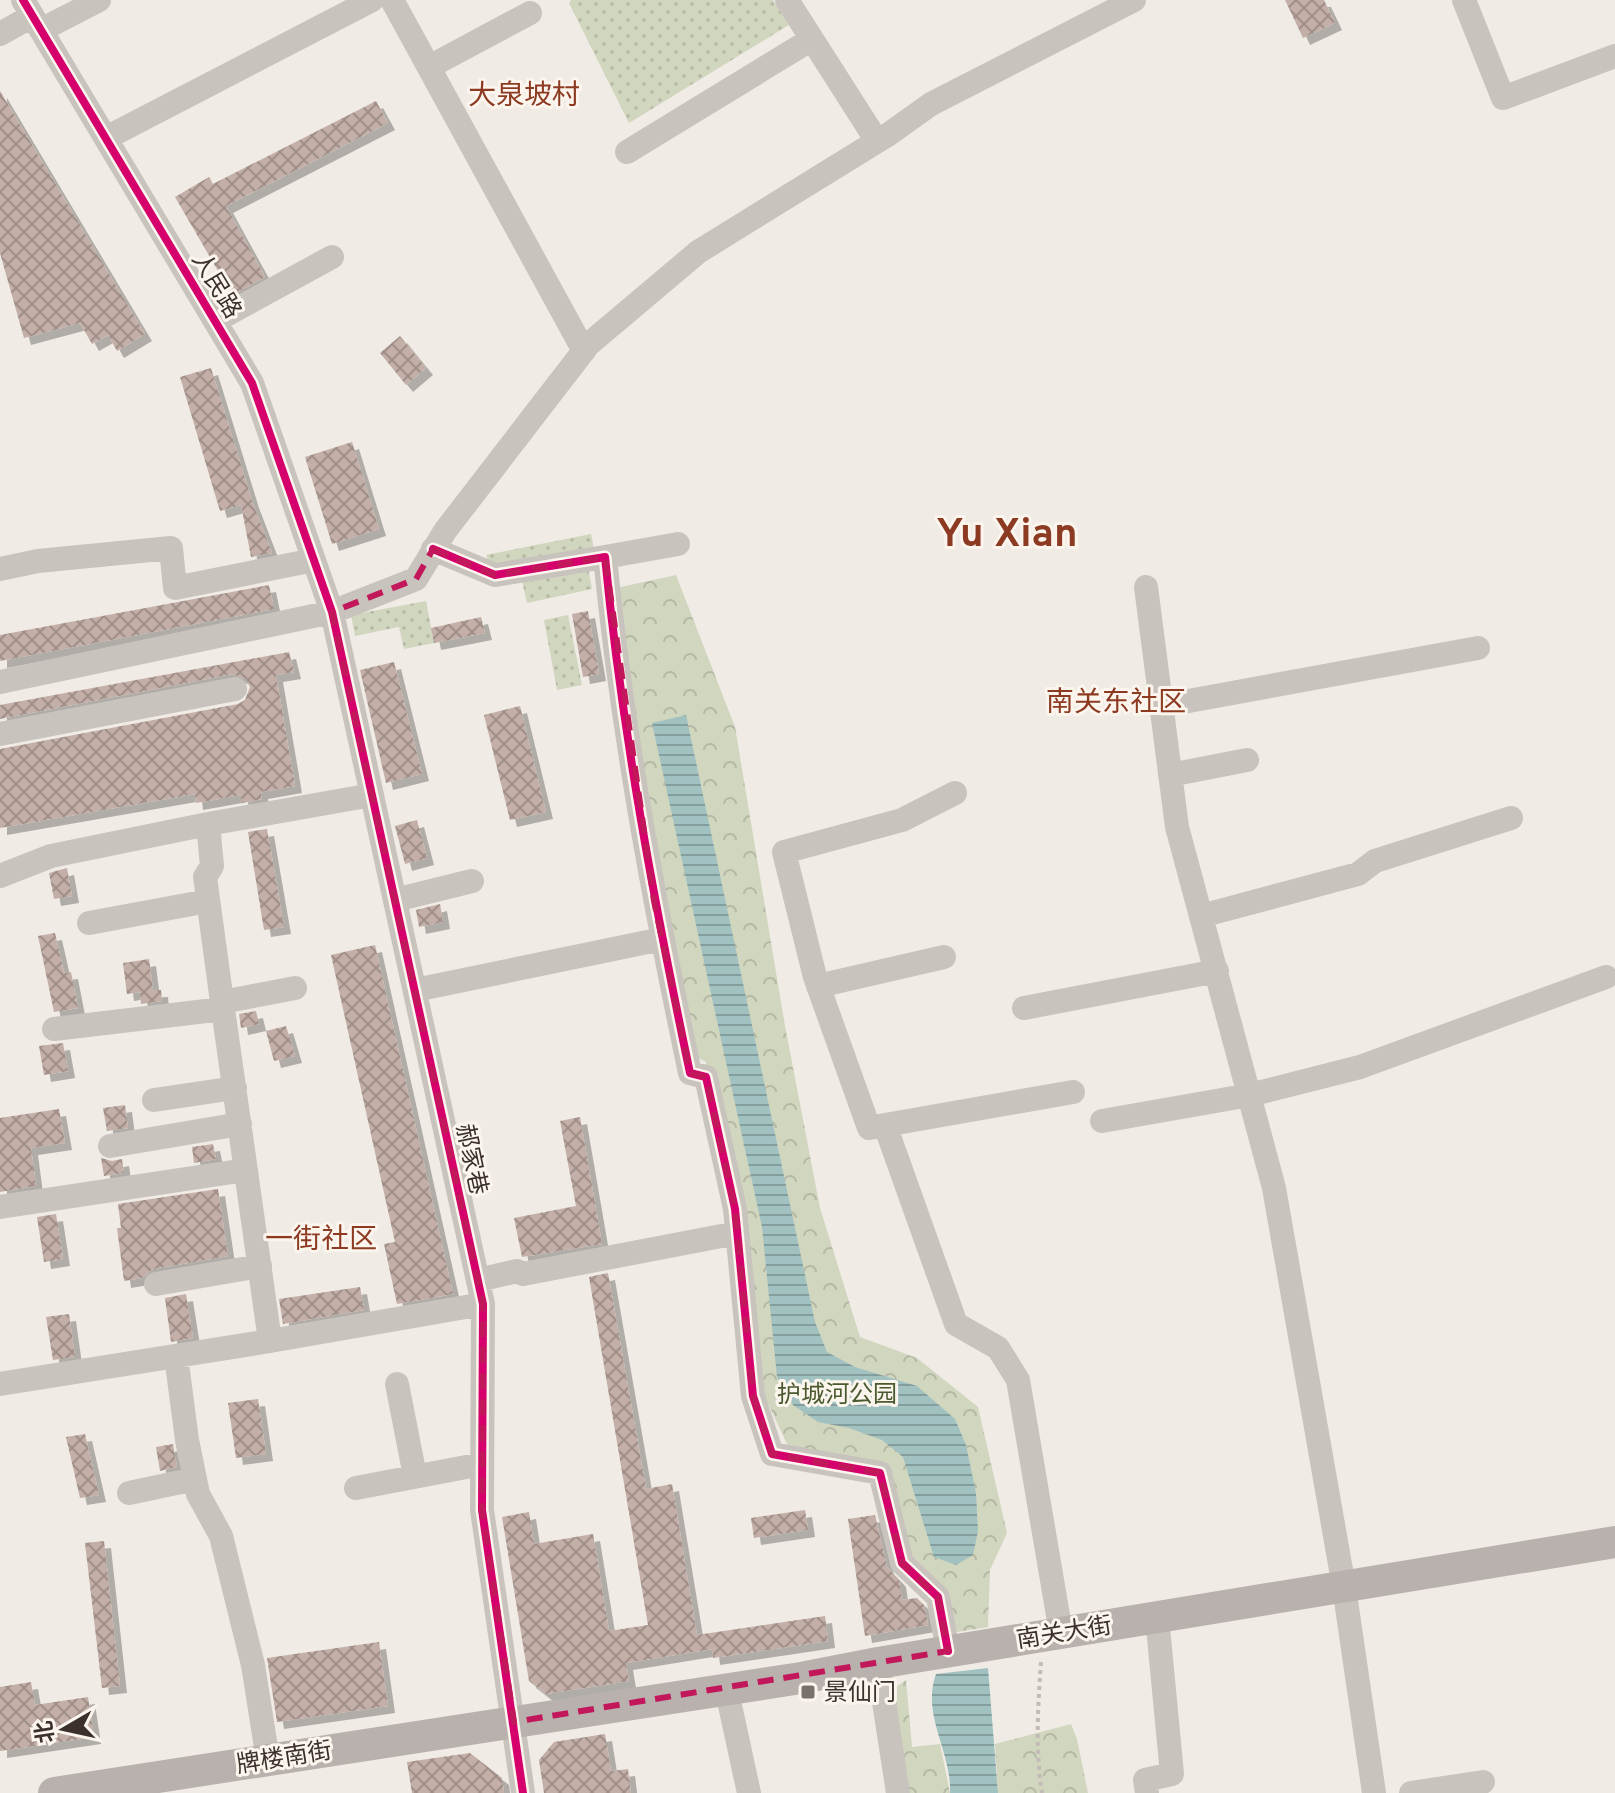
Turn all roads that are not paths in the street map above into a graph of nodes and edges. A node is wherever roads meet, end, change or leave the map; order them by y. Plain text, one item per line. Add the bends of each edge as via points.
1 (99, 0) edge
2 (372, 0) edge
3 (392, 0) edge
4 (787, 0) edge
5 (1134, 0) edge
6 (1464, 0) edge
7 (530, 13) dead end
8 (32, 16) edge
9 (0, 34) edge
10 (812, 39) junction
11 (1615, 56) edge
12 (429, 67) junction
13 (106, 138) junction
14 (877, 141) junction
15 (627, 152) dead end
16 (332, 257) dead end
17 (215, 321) junction
18 (584, 351) junction
19 (678, 544) dead end
20 (433, 549) junction
21 (605, 557) junction
22 (314, 560) junction
23 (0, 569) edge
24 (1146, 587) dead end
25 (332, 612) junction
26 (1478, 648) dead end
27 (0, 682) edge
28 (235, 689) dead end
29 (1161, 706) junction
30 (0, 734) edge
31 (1247, 760) dead end
32 (1170, 775) junction
33 (955, 793) dead end
34 (372, 795) junction
35 (1511, 818) dead end
36 (208, 824) junction
37 (0, 876) edge
38 (472, 881) dead end
39 (395, 900) junction
40 (208, 901) junction
41 (1201, 916) junction
42 (89, 923) dead end
43 (662, 939) junction
44 (944, 957) dead end
45 (1217, 971) junction
46 (1606, 977) dead end
47 (818, 986) junction
48 (295, 988) dead end
49 (415, 990) junction
50 (223, 1006) junction
51 (1024, 1008) dead end
52 (54, 1029) dead end
53 (235, 1088) junction
54 (1073, 1092) dead end
55 (1250, 1095) junction
56 (154, 1100) dead end
57 (1102, 1121) dead end
58 (240, 1124) junction
59 (885, 1125) junction
60 (110, 1146) dead end
61 (246, 1170) junction
62 (0, 1207) edge
63 (737, 1233) junction
64 (260, 1266) junction
65 (156, 1284) dead end
66 (480, 1292) junction
67 (270, 1341) junction
68 (176, 1356) junction
69 (0, 1384) edge
70 (397, 1384) dead end
71 (482, 1464) junction
72 (415, 1476) junction
73 (195, 1479) junction
74 (356, 1488) dead end
75 (129, 1493) dead end
76 (1615, 1542) edge
77 (1344, 1587) junction
78 (1157, 1617) junction
79 (1052, 1634) junction
80 (948, 1651) junction
81 (878, 1663) junction
82 (726, 1687) junction
83 (514, 1722) junction
84 (268, 1760) junction
85 (1483, 1782) dead end
86 (54, 1793) edge
87 (523, 1793) edge
88 (749, 1793) edge
89 (898, 1793) edge
90 (1147, 1793) edge
91 (1374, 1793) edge
92 (1411, 1793) edge

1 - 8 street
2 - 13 street
3 - 12 street
4 - 10 street
5 - 14 street via 931,104
6 - 11 street via 1503,98
7 - 12 street
8 - 9 street
8 - 13 street, 人民路
10 - 14 street
10 - 15 street
12 - 18 street
13 - 17 street, 人民路
14 - 18 street via 698,252
16 - 17 street
17 - 22 street, 人民路 via 252,383
18 - 20 street
19 - 21 street
20 - 21 street via 495,575
20 - 25 street via 416,579
21 - 43 street via 615,655
22 - 23 street via 175,588 171,548
22 - 25 street, 人民路
24 - 29 street
25 - 27 street
25 - 34 street, 郝家巷
26 - 29 street
28 - 30 street
29 - 32 street
31 - 32 street
32 - 41 street via 1177,827
33 - 47 street via 902,820 784,852
34 - 36 street
34 - 39 street, 郝家巷
35 - 41 street via 1375,861 1358,874
36 - 37 street via 51,856
36 - 40 street
38 - 39 street
39 - 49 street, 郝家巷
40 - 42 street
40 - 50 street
41 - 45 street
43 - 49 street
43 - 63 street via 690,1073 706,1077
44 - 47 street
45 - 51 street
45 - 55 street
46 - 55 street via 1360,1067
47 - 59 street via 869,1128
48 - 50 street
49 - 66 street, 郝家巷
50 - 52 street
50 - 53 street
53 - 56 street
53 - 58 street
54 - 59 street
55 - 57 street
55 - 77 street via 1274,1188
58 - 60 street
58 - 61 street
59 - 79 street via 956,1324 998,1348 1018,1380
61 - 62 street
61 - 64 street
63 - 66 street via 517,1271
63 - 80 street via 753,1396 772,1454 880,1473 902,1563 938,1597
64 - 65 street
64 - 67 street
66 - 67 street
66 - 71 street, 郝家巷
67 - 68 street
68 - 69 street
68 - 73 street
70 - 72 street
71 - 72 street
71 - 83 street, 郝家巷 via 482,1510
72 - 74 street
73 - 75 street
73 - 84 street via 221,1536 253,1665
76 - 77 main road, 南关大街
77 - 78 main road, 南关大街
77 - 91 street
78 - 79 main road, 南关大街
78 - 90 street via 1172,1774 1145,1780
79 - 80 main road, 南关大街
80 - 81 main road, 南关大街
81 - 82 main road, 南关大街
81 - 89 street
82 - 83 main road, 南关大街
82 - 88 street
83 - 84 main road, 牌楼南街
83 - 87 street, 郝家巷
84 - 86 main road, 牌楼南街
85 - 92 street

